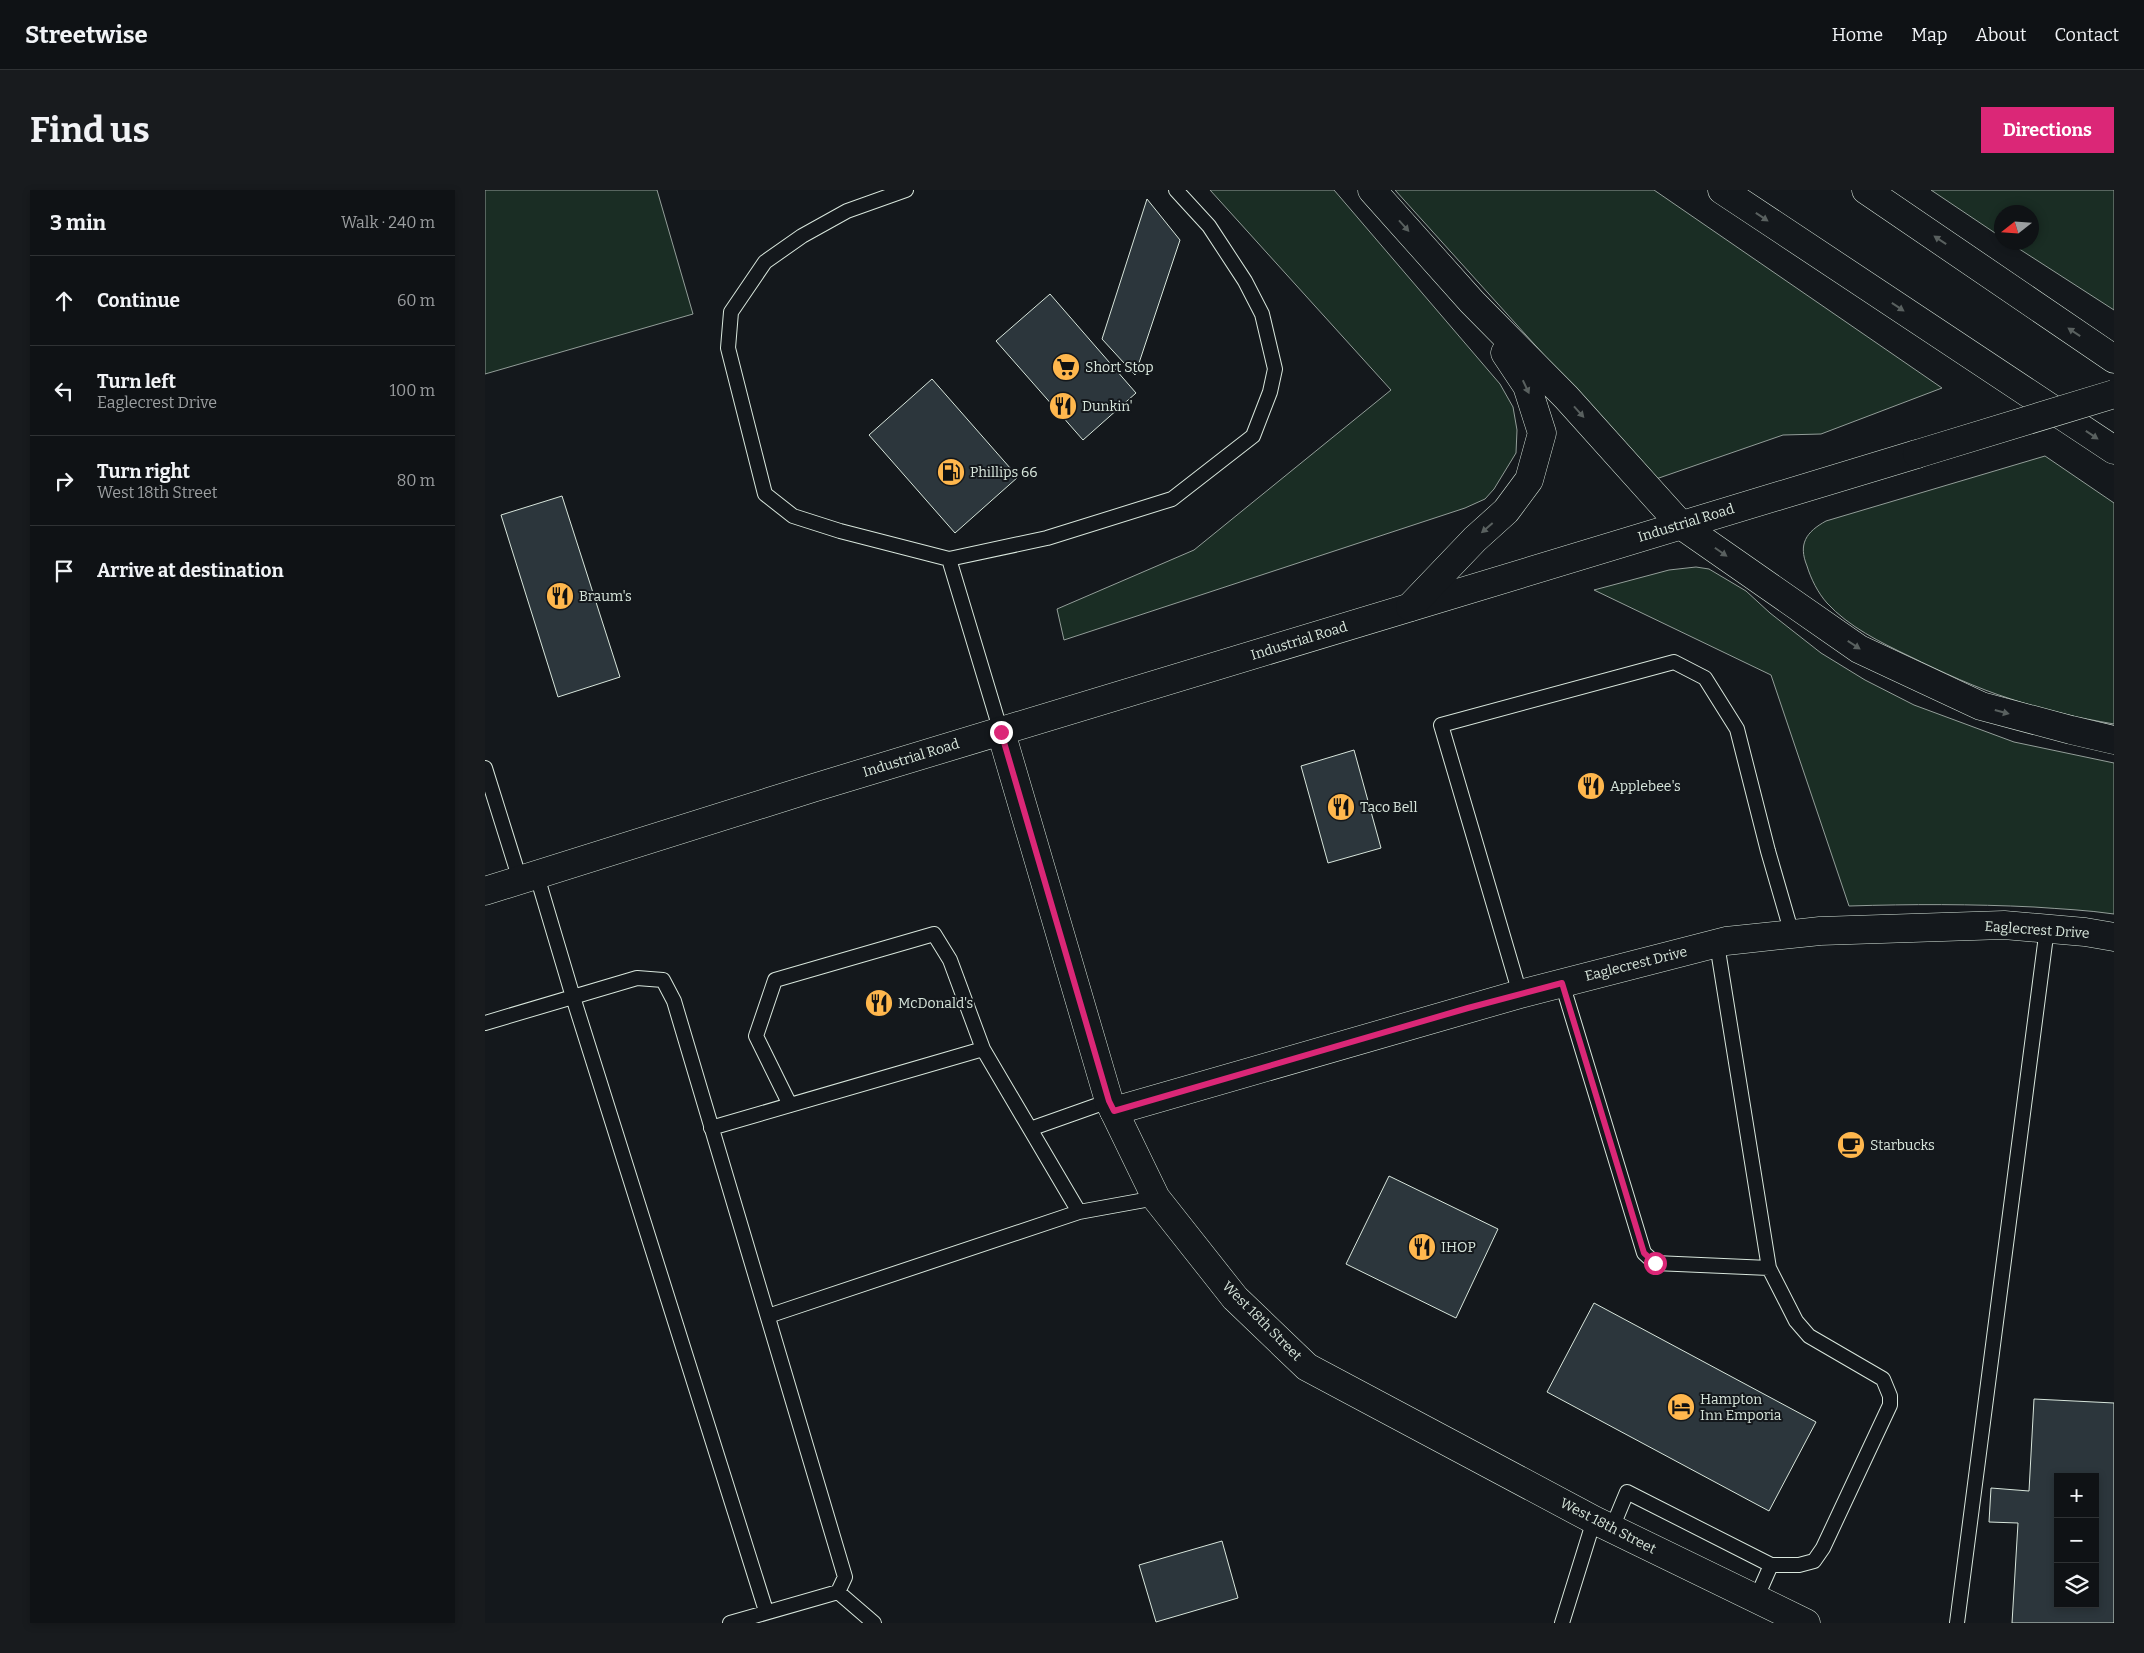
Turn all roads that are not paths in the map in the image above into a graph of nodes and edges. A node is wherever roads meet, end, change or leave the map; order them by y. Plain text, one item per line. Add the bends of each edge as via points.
1 (906, 190) edge
2 (1176, 190) edge
3 (1371, 190) edge
4 (1722, 190) edge
5 (1866, 190) edge
6 (1471, 302) junction
7 (2114, 359) edge
8 (2114, 394) edge
9 (2114, 450) edge
10 (1681, 524) junction
11 (949, 559) junction
12 (1410, 607) junction
13 (1001, 732) junction
14 (2114, 740) edge
15 (486, 772) edge
16 (529, 878) junction
17 (485, 891) edge
18 (2047, 928) junction
19 (1792, 934) junction
20 (2114, 937) edge
21 (1717, 944) junction
22 (1562, 983) junction
23 (1520, 994) junction
24 (573, 997) junction
25 (485, 1023) edge
26 (983, 1049) junction
27 (790, 1104) junction
28 (1111, 1106) junction
29 (711, 1128) junction
30 (1030, 1129) junction
31 (1156, 1198) junction
32 (1079, 1212) junction
33 (1769, 1268) junction
34 (768, 1316) junction
35 (1603, 1524) junction
36 (1771, 1565) junction
37 (838, 1592) junction
38 (1756, 1599) junction
39 (766, 1612) junction
40 (730, 1623) edge
41 (874, 1623) edge
42 (1563, 1623) edge
43 (1806, 1623) edge
44 (1957, 1623) edge

1 - 11 lane via 847,211 802,236 765,262 731,312 728,348 765,494 793,516
2 - 11 lane via 1209,226 1262,314 1275,369 1253,436 1172,499 1047,538
3 -> 6 main road
4 -> 9 main road
7 -> 5 main road
6 -> 10 main road via 1566,397
6 -> 12 main road via 1527,386 1541,433 1524,488 1506,511
8 - 10 main road, Industrial Road, bridge
10 - 12 main road, Industrial Road
10 -> 14 main road via 1859,648 1981,706
11 - 13 lane
12 - 13 main road, Industrial Road
13 - 16 main road, Industrial Road
13 - 28 main road, West 18th Street
15 - 16 lane
16 - 17 main road, Industrial Road
16 - 24 lane
18 - 19 main road, Eaglecrest Drive via 2004,925
18 - 20 main road, Eaglecrest Drive
18 - 44 lane
19 - 21 main road, Eaglecrest Drive
19 - 23 lane via 1737,729 1705,678 1673,662 1441,725
21 - 22 main road, Eaglecrest Drive
21 - 33 lane
22 - 23 main road, Eaglecrest Drive
22 - 33 lane via 1644,1253 1655,1263
23 - 28 main road, Eaglecrest Drive
24 - 25 lane
24 - 29 lane via 637,978 663,980 674,1002
24 - 39 lane
26 - 27 lane
26 - 27 lane via 950,960 934,934 775,980 756,1036
26 - 30 lane
27 - 29 lane
28 - 30 lane
28 - 31 main road, West 18th Street
29 - 34 lane
30 - 32 lane
31 - 32 lane
31 - 35 main road, West 18th Street via 1235,1298 1307,1367
32 - 34 lane
33 - 36 lane via 1796,1321 1809,1336 1883,1379 1890,1396 1890,1405 1814,1561 1799,1565
34 - 37 lane via 845,1576
35 - 36 lane via 1627,1492
35 - 38 main road, West 18th Street
35 - 42 lane
36 - 38 lane
37 - 39 lane
37 - 41 lane
38 - 43 main road, West 18th Street
39 - 40 lane

